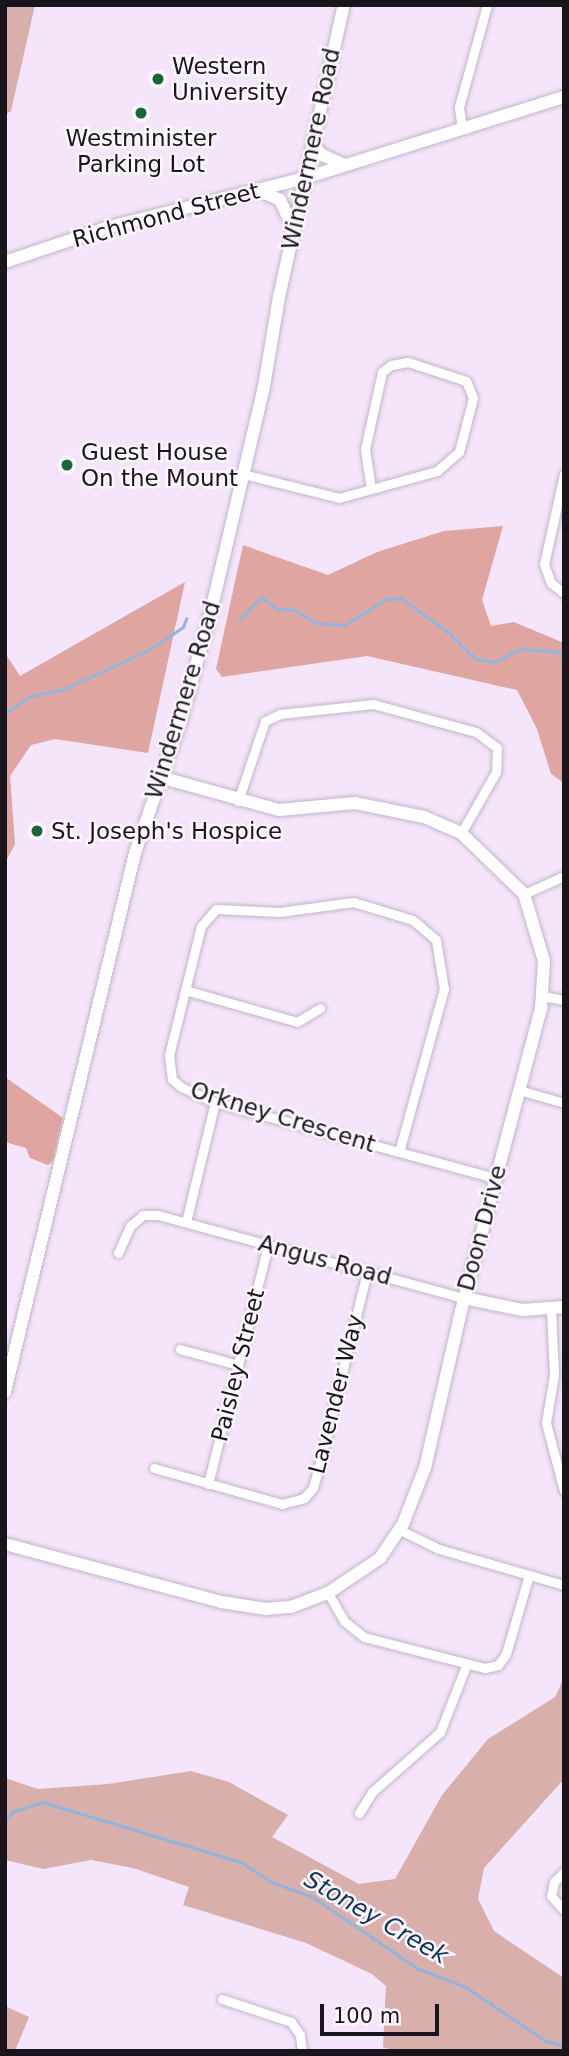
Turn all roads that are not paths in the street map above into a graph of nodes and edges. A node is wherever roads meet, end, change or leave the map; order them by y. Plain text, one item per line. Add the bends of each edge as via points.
1 (344, 5) edge
2 (487, 5) edge
3 (564, 97) edge
4 (462, 129) junction
5 (313, 141) junction
6 (345, 165) junction
7 (305, 178) junction
8 (257, 190) junction
9 (293, 230) junction
10 (7, 262) edge
11 (243, 474) junction
12 (564, 474) edge
13 (371, 489) junction
14 (564, 593) edge
15 (160, 778) junction
16 (239, 801) junction
17 (461, 833) junction
18 (564, 876) edge
19 (524, 894) junction
20 (185, 990) junction
21 (543, 996) junction
22 (564, 1000) edge
23 (320, 1008) dead end
24 (519, 1090) junction
25 (215, 1102) junction
26 (564, 1103) edge
27 (398, 1152) junction
28 (495, 1178) junction
29 (186, 1222) junction
30 (268, 1245) junction
31 (118, 1252) dead end
32 (367, 1272) junction
33 (464, 1298) junction
34 (557, 1308) edge
35 (180, 1349) dead end
36 (238, 1365) junction
37 (5, 1392) edge
38 (154, 1468) dead end
39 (208, 1484) junction
40 (564, 1491) edge
41 (400, 1530) junction
42 (5, 1544) edge
43 (529, 1575) junction
44 (564, 1585) edge
45 (328, 1593) junction
46 (466, 1666) junction
47 (359, 1813) dead end
48 (564, 1872) edge
49 (564, 1910) edge
50 (222, 1999) dead end
51 (302, 2051) edge

1 - 5 main road, Windermere Road
2 - 4 street via 460,107
3 - 4 main road, Richmond Street
4 - 6 main road, Richmond Street
5 - 6 main road via 320,153
5 - 7 main road, Windermere Road
6 - 7 main road, Richmond Street
7 - 8 main road, Richmond Street
7 - 9 main road, Windermere Road
8 - 9 main road via 280,200
8 - 10 main road, Richmond Street via 109,227
9 - 11 main road, Windermere Road
11 - 13 street via 339,498
11 - 15 main road, Windermere Road via 211,611
12 - 14 street via 544,565 551,583
13 - 13 street via 451,464 459,452 473,398 466,381 408,362 391,365 382,373 365,449
15 - 16 main road, Doon Drive
15 - 37 main road, Windermere Road via 135,853
16 - 17 main road, Doon Drive via 279,810 355,803 424,817
16 - 17 street via 265,721 280,714 373,704 476,732 497,748 496,772
17 - 19 main road, Doon Drive
18 - 19 street
19 - 21 main road, Doon Drive via 544,961
20 - 23 street via 297,1021
20 - 25 street, Orkney Crescent via 168,1067 181,1087
20 - 27 street, Orkney Crescent via 201,926 216,909 279,912 353,902 427,928 441,954 444,989
21 - 22 street
21 - 24 main road, Doon Drive
24 - 26 street
24 - 28 main road, Doon Drive
25 - 27 street, Orkney Crescent
25 - 29 street
27 - 28 street, Orkney Crescent
28 - 33 main road, Doon Drive
29 - 30 street, Angus Road
29 - 31 street, Angus Road via 144,1215 130,1226
30 - 32 street, Angus Road
30 - 36 street, Paisley Street
32 - 33 street, Angus Road
32 - 39 street, Lavender Way via 313,1488 292,1504
33 - 34 main road via 493,1306
33 - 41 main road, Doon Drive via 425,1468
34 - 40 street via 546,1423
35 - 36 street
36 - 39 street, Paisley Street
38 - 39 street
41 - 43 street via 439,1549
41 - 45 main road, Doon Drive via 365,1571
42 - 45 main road, Doon Drive via 242,1607 291,1606
43 - 44 street
43 - 46 street via 506,1654 498,1665
45 - 46 street via 344,1621 364,1637
46 - 47 street via 440,1732 372,1792
48 - 49 street via 554,1882 551,1896
50 - 51 street via 291,2022 300,2035

